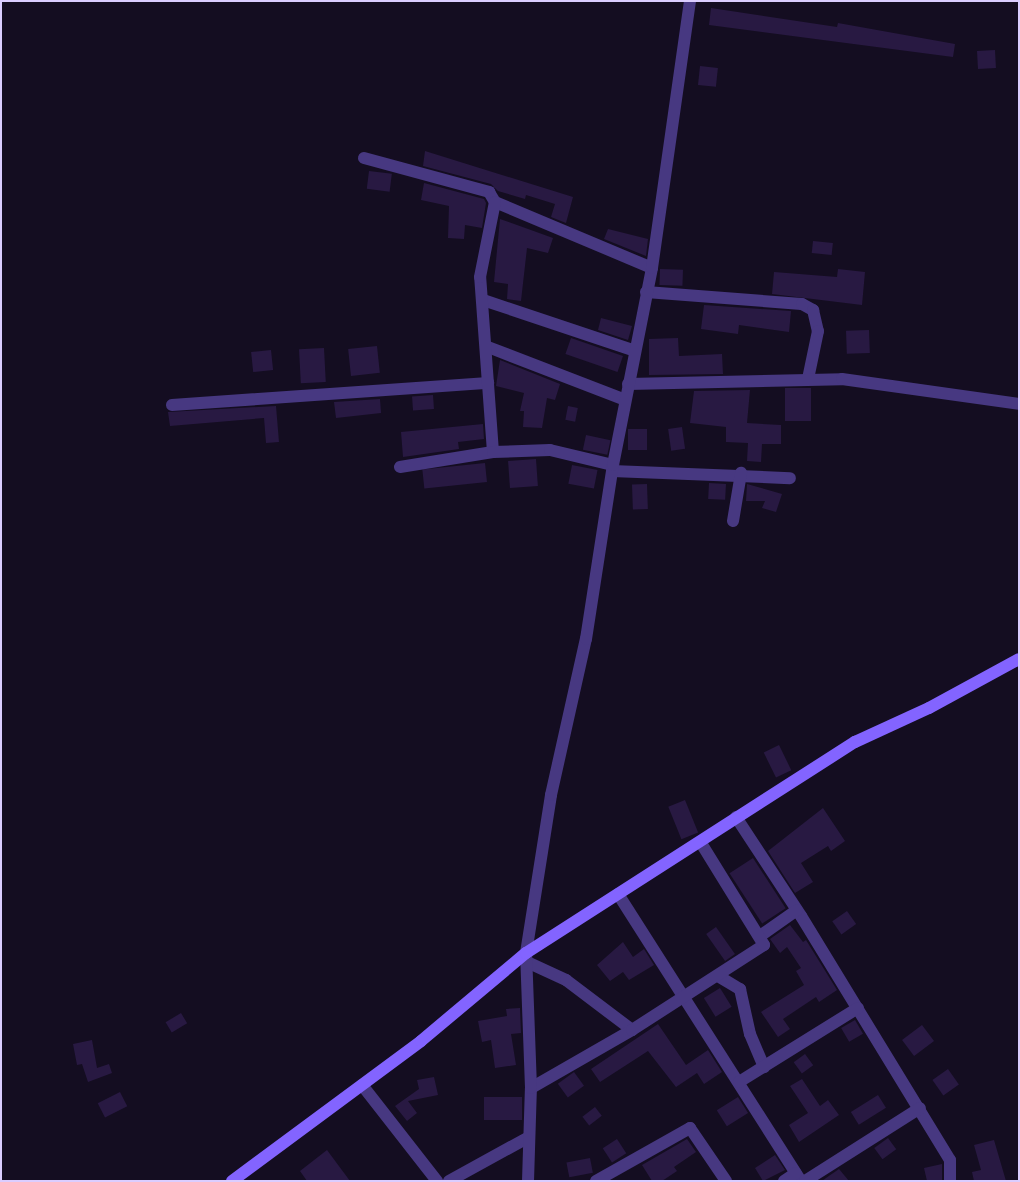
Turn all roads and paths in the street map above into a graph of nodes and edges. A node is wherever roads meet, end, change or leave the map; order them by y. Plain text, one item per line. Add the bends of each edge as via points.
1 (690, 1) edge
2 (364, 158) dead end
3 (495, 202) junction
4 (652, 268) junction
5 (646, 292) junction
6 (484, 300) junction
7 (488, 347) junction
8 (635, 351) junction
9 (808, 379) junction
10 (488, 383) junction
11 (628, 384) junction
12 (625, 400) junction
13 (172, 404) dead end
14 (1019, 404) edge
15 (493, 452) junction
16 (400, 466) dead end
17 (613, 468) junction
18 (740, 474) junction
19 (790, 478) dead end
20 (733, 521) dead end
21 (1019, 659) edge
22 (736, 817) junction
23 (701, 843) junction
24 (618, 894) junction
25 (797, 910) junction
26 (760, 936) junction
27 (527, 957) junction
28 (718, 976) junction
29 (685, 996) junction
30 (858, 1008) junction
31 (632, 1030) junction
32 (764, 1067) junction
33 (739, 1082) junction
34 (362, 1085) junction
35 (532, 1088) junction
36 (920, 1108) junction
37 (529, 1137) junction
38 (801, 1178) edge
39 (232, 1181) edge
40 (437, 1181) edge
41 (449, 1181) edge
42 (528, 1181) edge
43 (596, 1181) edge
44 (726, 1181) edge
45 (784, 1181) edge
46 (950, 1181) edge

1 - 4 street
2 - 3 street via 489,192
3 - 4 street
3 - 6 street via 480,277
4 - 5 street
5 - 8 street
5 - 9 street via 802,304 813,310 818,331
6 - 7 street
6 - 8 street
7 - 10 street
7 - 12 street
8 - 11 street
9 - 11 street
9 - 14 street via 842,379
10 - 13 street
10 - 15 street
11 - 12 street
12 - 17 street
15 - 16 street
15 - 17 street via 550,450
17 - 18 street
17 - 27 street via 586,639 551,796
18 - 19 street
18 - 20 street
21 - 22 street via 929,708 855,742
22 - 23 street
22 - 25 street
23 - 24 street
23 - 26 street
24 - 27 street
24 - 29 street
25 - 26 street
25 - 30 street
26 - 28 street via 764,945
27 - 31 street via 566,980
27 - 34 street
27 - 35 street
28 - 29 street
28 - 32 street via 740,989 750,1034
29 - 31 street
29 - 33 street
30 - 32 street
30 - 36 street
31 - 35 street
32 - 33 street
33 - 38 street
34 - 39 street
34 - 40 street
35 - 37 street
36 - 38 street
36 - 46 street via 950,1160
37 - 41 street
37 - 42 street
38 - 45 street
43 - 44 street via 690,1128

